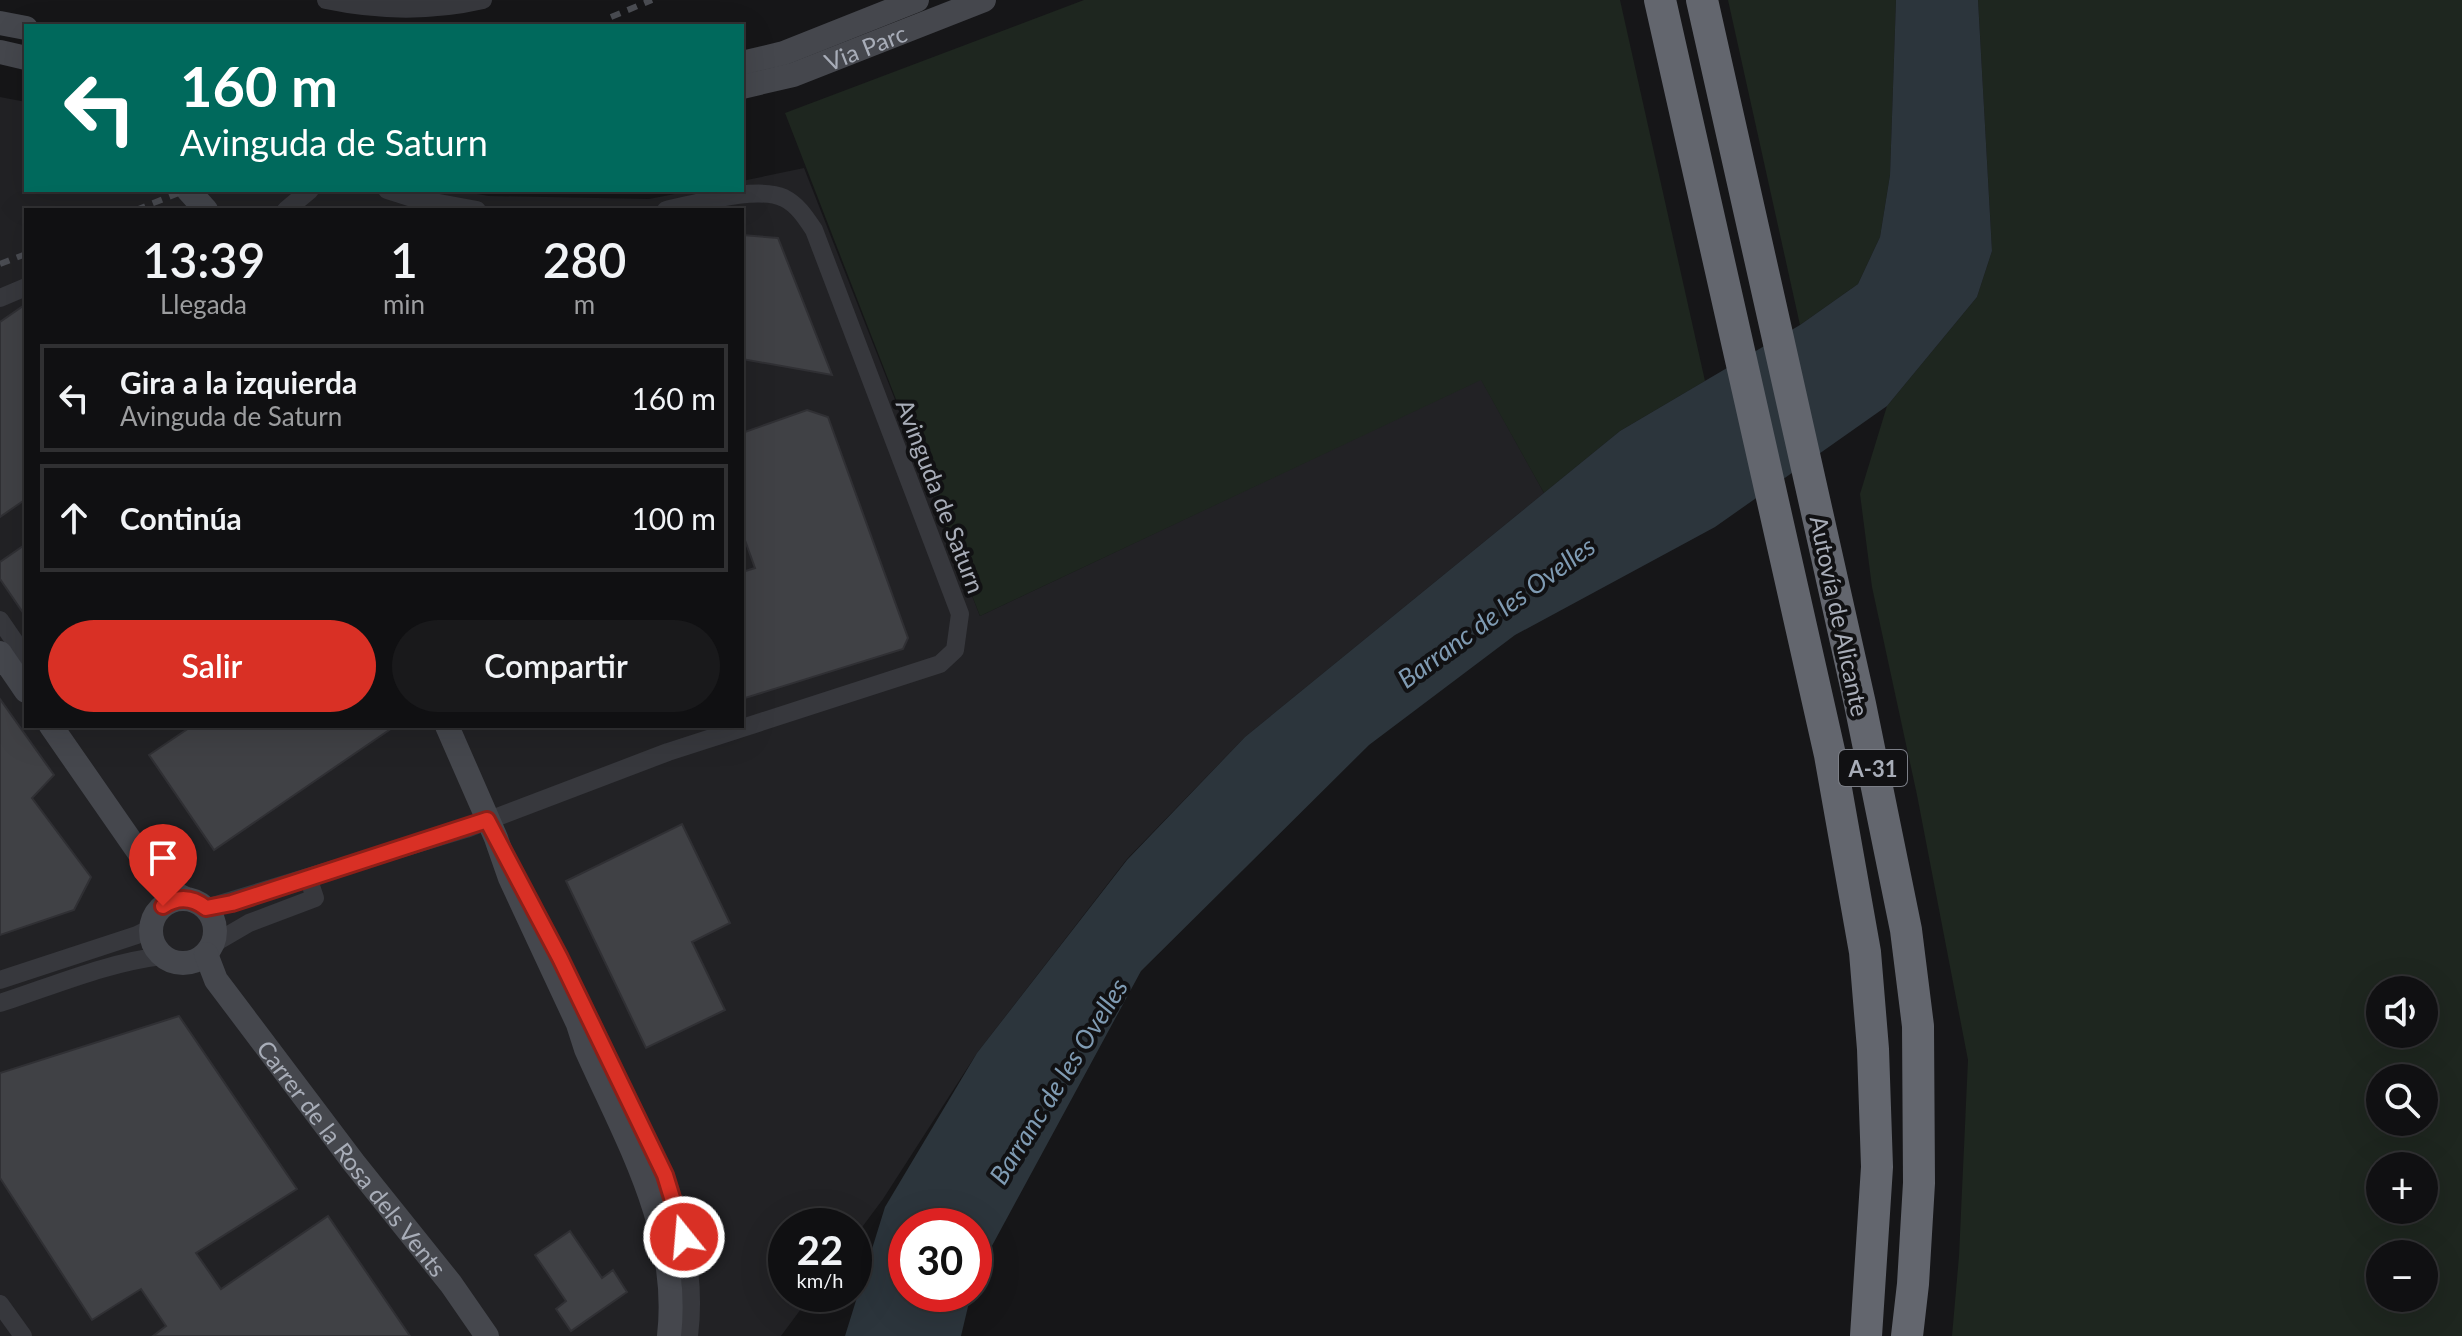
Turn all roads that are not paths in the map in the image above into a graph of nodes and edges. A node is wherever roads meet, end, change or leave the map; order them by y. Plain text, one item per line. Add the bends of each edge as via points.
1 (326, 0) edge
2 (483, 0) edge
3 (917, 0) edge
4 (984, 0) edge
5 (1660, 0) edge
6 (1702, 0) edge
7 (0, 23) edge
8 (24, 28) edge
9 (0, 52) edge
10 (24, 58) edge
11 (744, 63) edge
12 (744, 87) edge
13 (190, 192) edge
14 (308, 192) edge
15 (393, 192) edge
16 (204, 208) edge
17 (288, 208) edge
18 (466, 208) edge
19 (678, 208) edge
20 (24, 288) edge
21 (0, 298) edge
22 (0, 620) edge
23 (0, 653) edge
24 (24, 655) edge
25 (24, 688) edge
26 (744, 727) edge
27 (448, 728) edge
28 (742, 728) edge
29 (63, 737) edge
30 (492, 829) junction
31 (308, 877) junction
32 (196, 904) junction
33 (151, 928) junction
34 (204, 953) junction
35 (163, 956) junction
36 (0, 980) edge
37 (0, 1003) edge
38 (1918, 1026) junction
39 (0, 1304) edge
40 (23, 1336) edge
41 (487, 1336) edge
42 (669, 1336) edge
43 (689, 1336) edge
44 (1866, 1336) edge
45 (1907, 1336) edge
46 (1927, 1336) edge

1 - 2 street via 409,10
3 - 11 main road, Via Parc via 784,53
4 - 12 main road, Via Parc via 793,75
5 - 44 highway, Autovía de Alicante / A-31 via 1830,755 1865,952 1877,1167
6 - 38 highway, Autovía de Alicante / A-31 via 1906,930
7 - 8 main road
9 - 10 main road
13 - 16 main road
14 - 17 street
15 - 18 street
19 - 26 street, Avinguda de Saturn via 765,194 798,208 814,230 960,614 955,650 940,664
20 - 21 street
22 - 24 street
23 - 25 main road
27 - 30 main road
28 - 30 street, Avinguda de Saturn via 668,752
29 - 32 main road via 151,870 168,890
30 - 31 street, Avinguda de Saturn
30 - 42 main road via 650,1194 667,1251
30 - 43 street via 554,944 665,1175 689,1265
31 - 32 street, Avinguda de Saturn
31 - 34 street via 315,898 249,923
32 - 33 main road via 170,902
32 - 34 main road via 215,925
33 - 35 main road
33 - 36 street
34 - 35 main road via 172,961
34 - 41 main road, Carrer de la Rosa dels Vents via 216,980
35 - 37 street
38 - 45 highway, Autovía de Alicante / A-31 via 1919,1183
38 - 46 highway via 1934,1092 1935,1206
39 - 40 street

